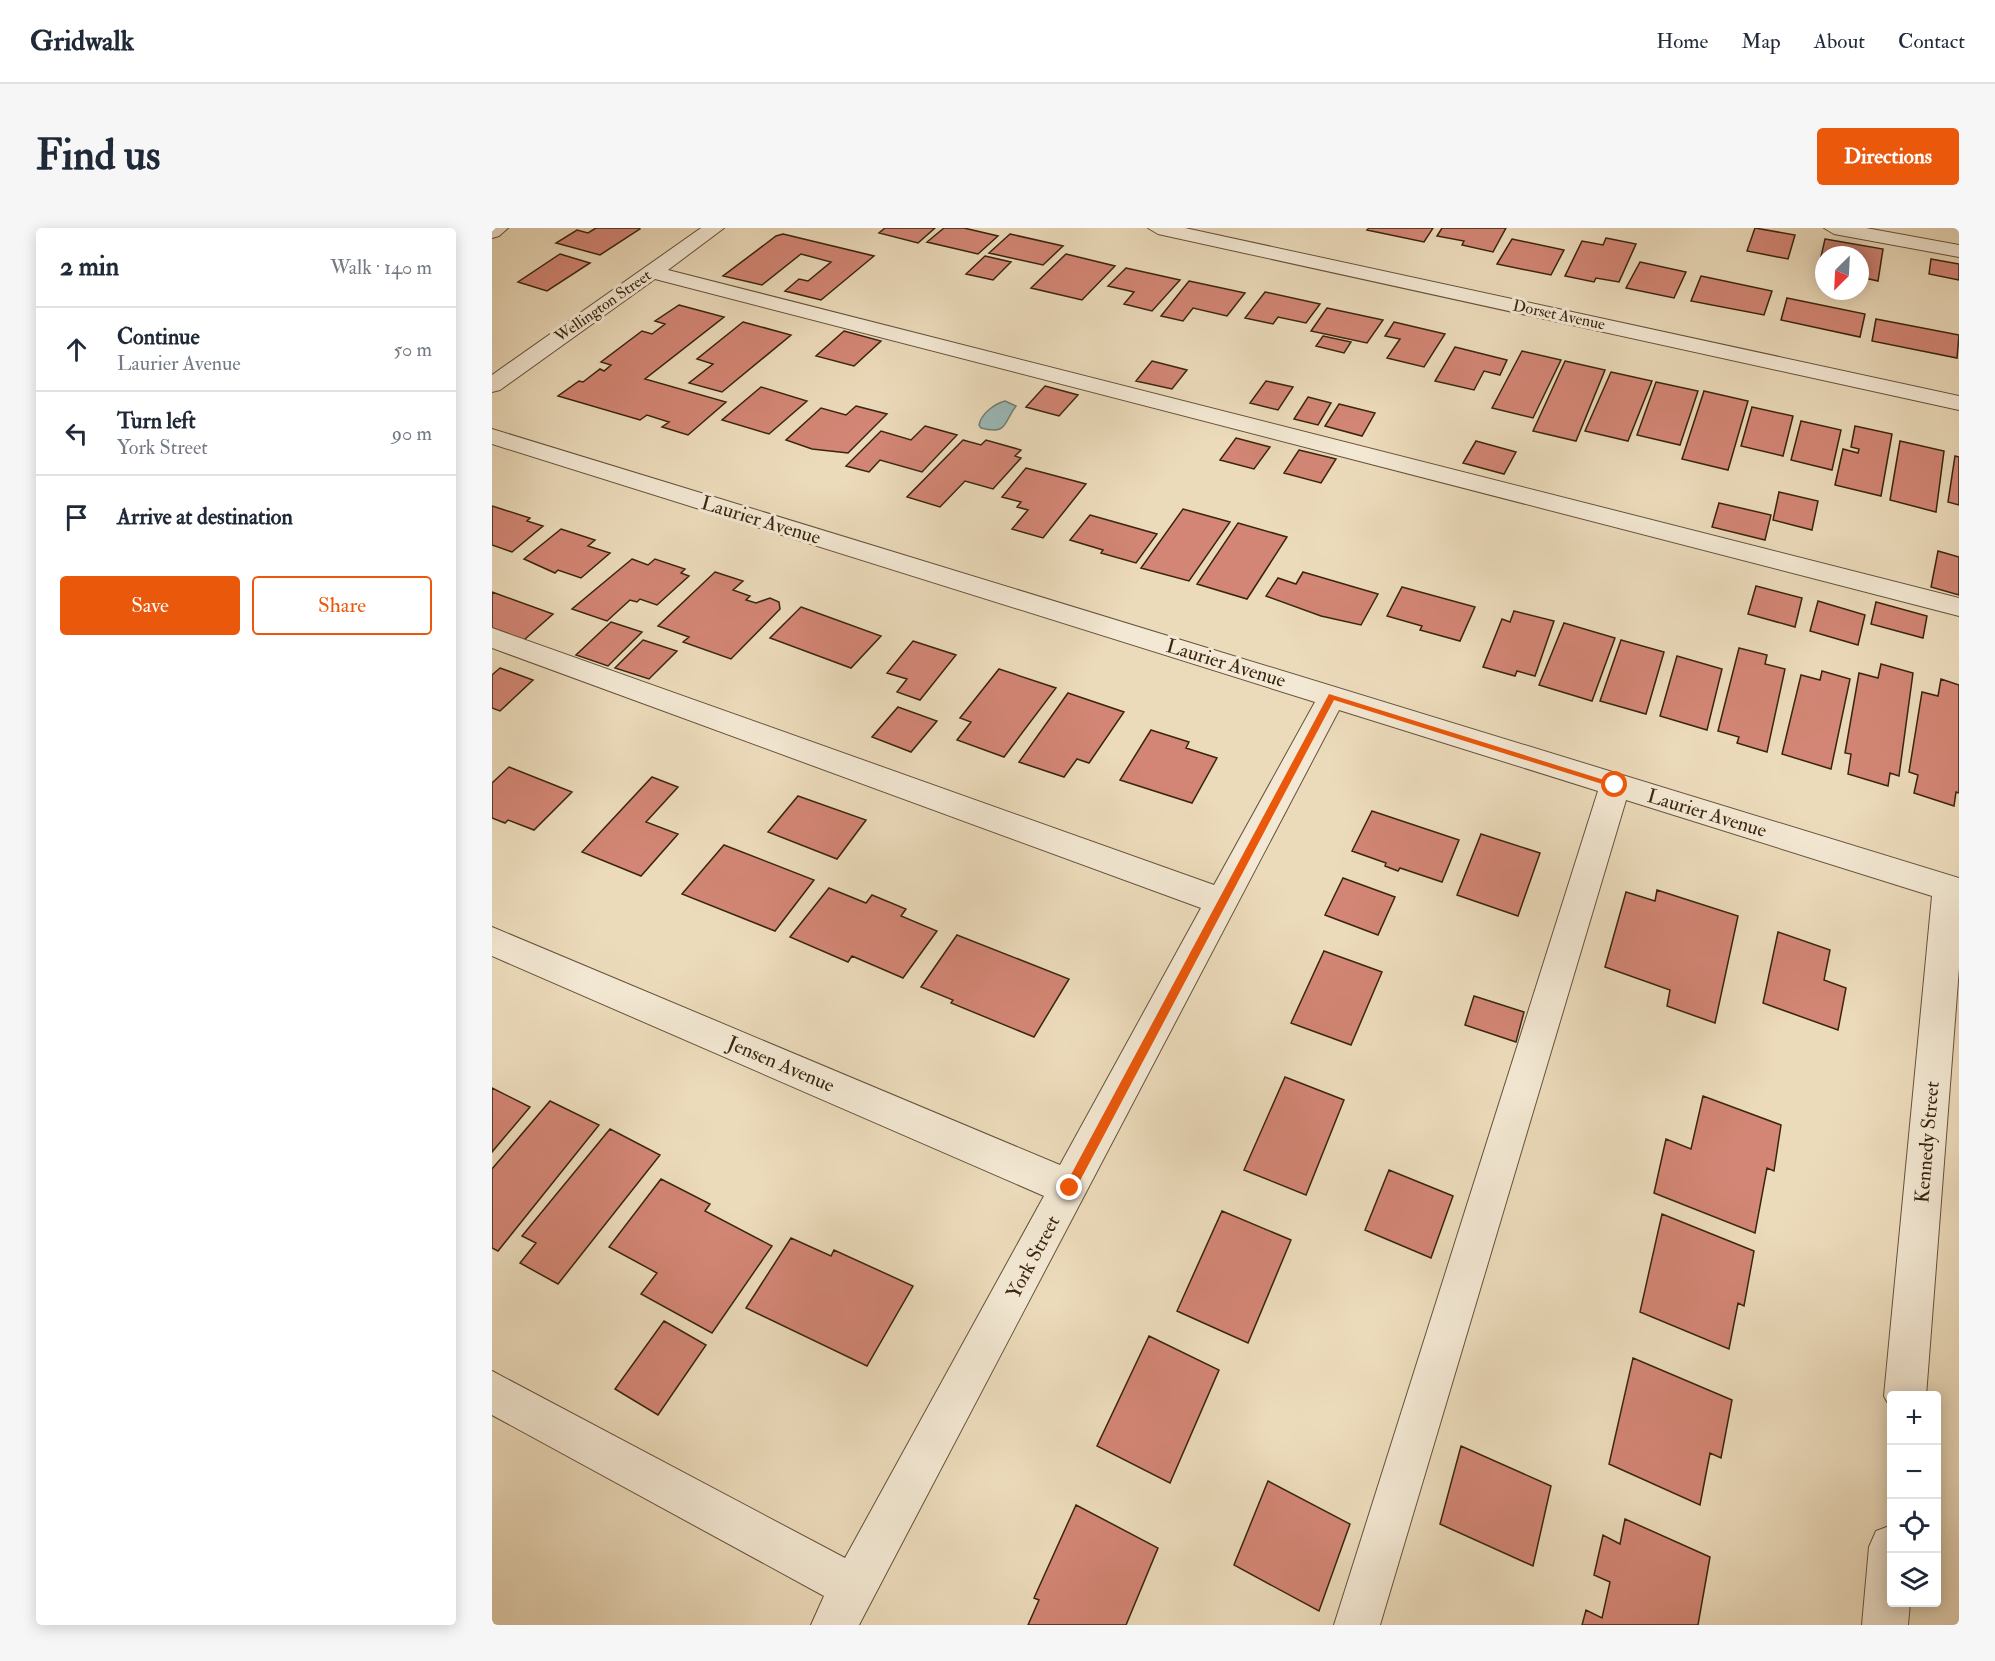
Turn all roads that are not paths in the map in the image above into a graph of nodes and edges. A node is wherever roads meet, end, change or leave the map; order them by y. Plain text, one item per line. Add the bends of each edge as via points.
1 (498, 228) edge
2 (714, 228) edge
3 (1158, 228) edge
4 (1834, 228) edge
5 (492, 231) edge
6 (1959, 251) edge
7 (651, 272) junction
8 (492, 385) edge
9 (1959, 403) edge
10 (492, 436) edge
11 (1959, 607) edge
12 (492, 639) edge
13 (1332, 696) junction
14 (1615, 785) junction
15 (1954, 890) edge
16 (1222, 902) junction
17 (492, 941) edge
18 (1070, 1188) junction
19 (1905, 1391) edge
20 (492, 1392) edge
21 (1891, 1553) edge
22 (844, 1606) edge
23 (1357, 1625) edge
24 (1885, 1625) edge

1 - 5 street
2 - 7 street, Wellington Street
3 - 9 street, Dorset Avenue
4 - 6 street
7 - 8 street, Wellington Street
7 - 11 street
10 - 13 street, Laurier Avenue
12 - 16 street
13 - 14 street, Laurier Avenue
13 - 16 street, York Street
14 - 15 street, Laurier Avenue
14 - 23 street
15 - 19 street, Kennedy Street
16 - 18 street, York Street
17 - 18 street, Jensen Avenue
18 - 22 street, York Street
20 - 22 street
21 - 24 street

